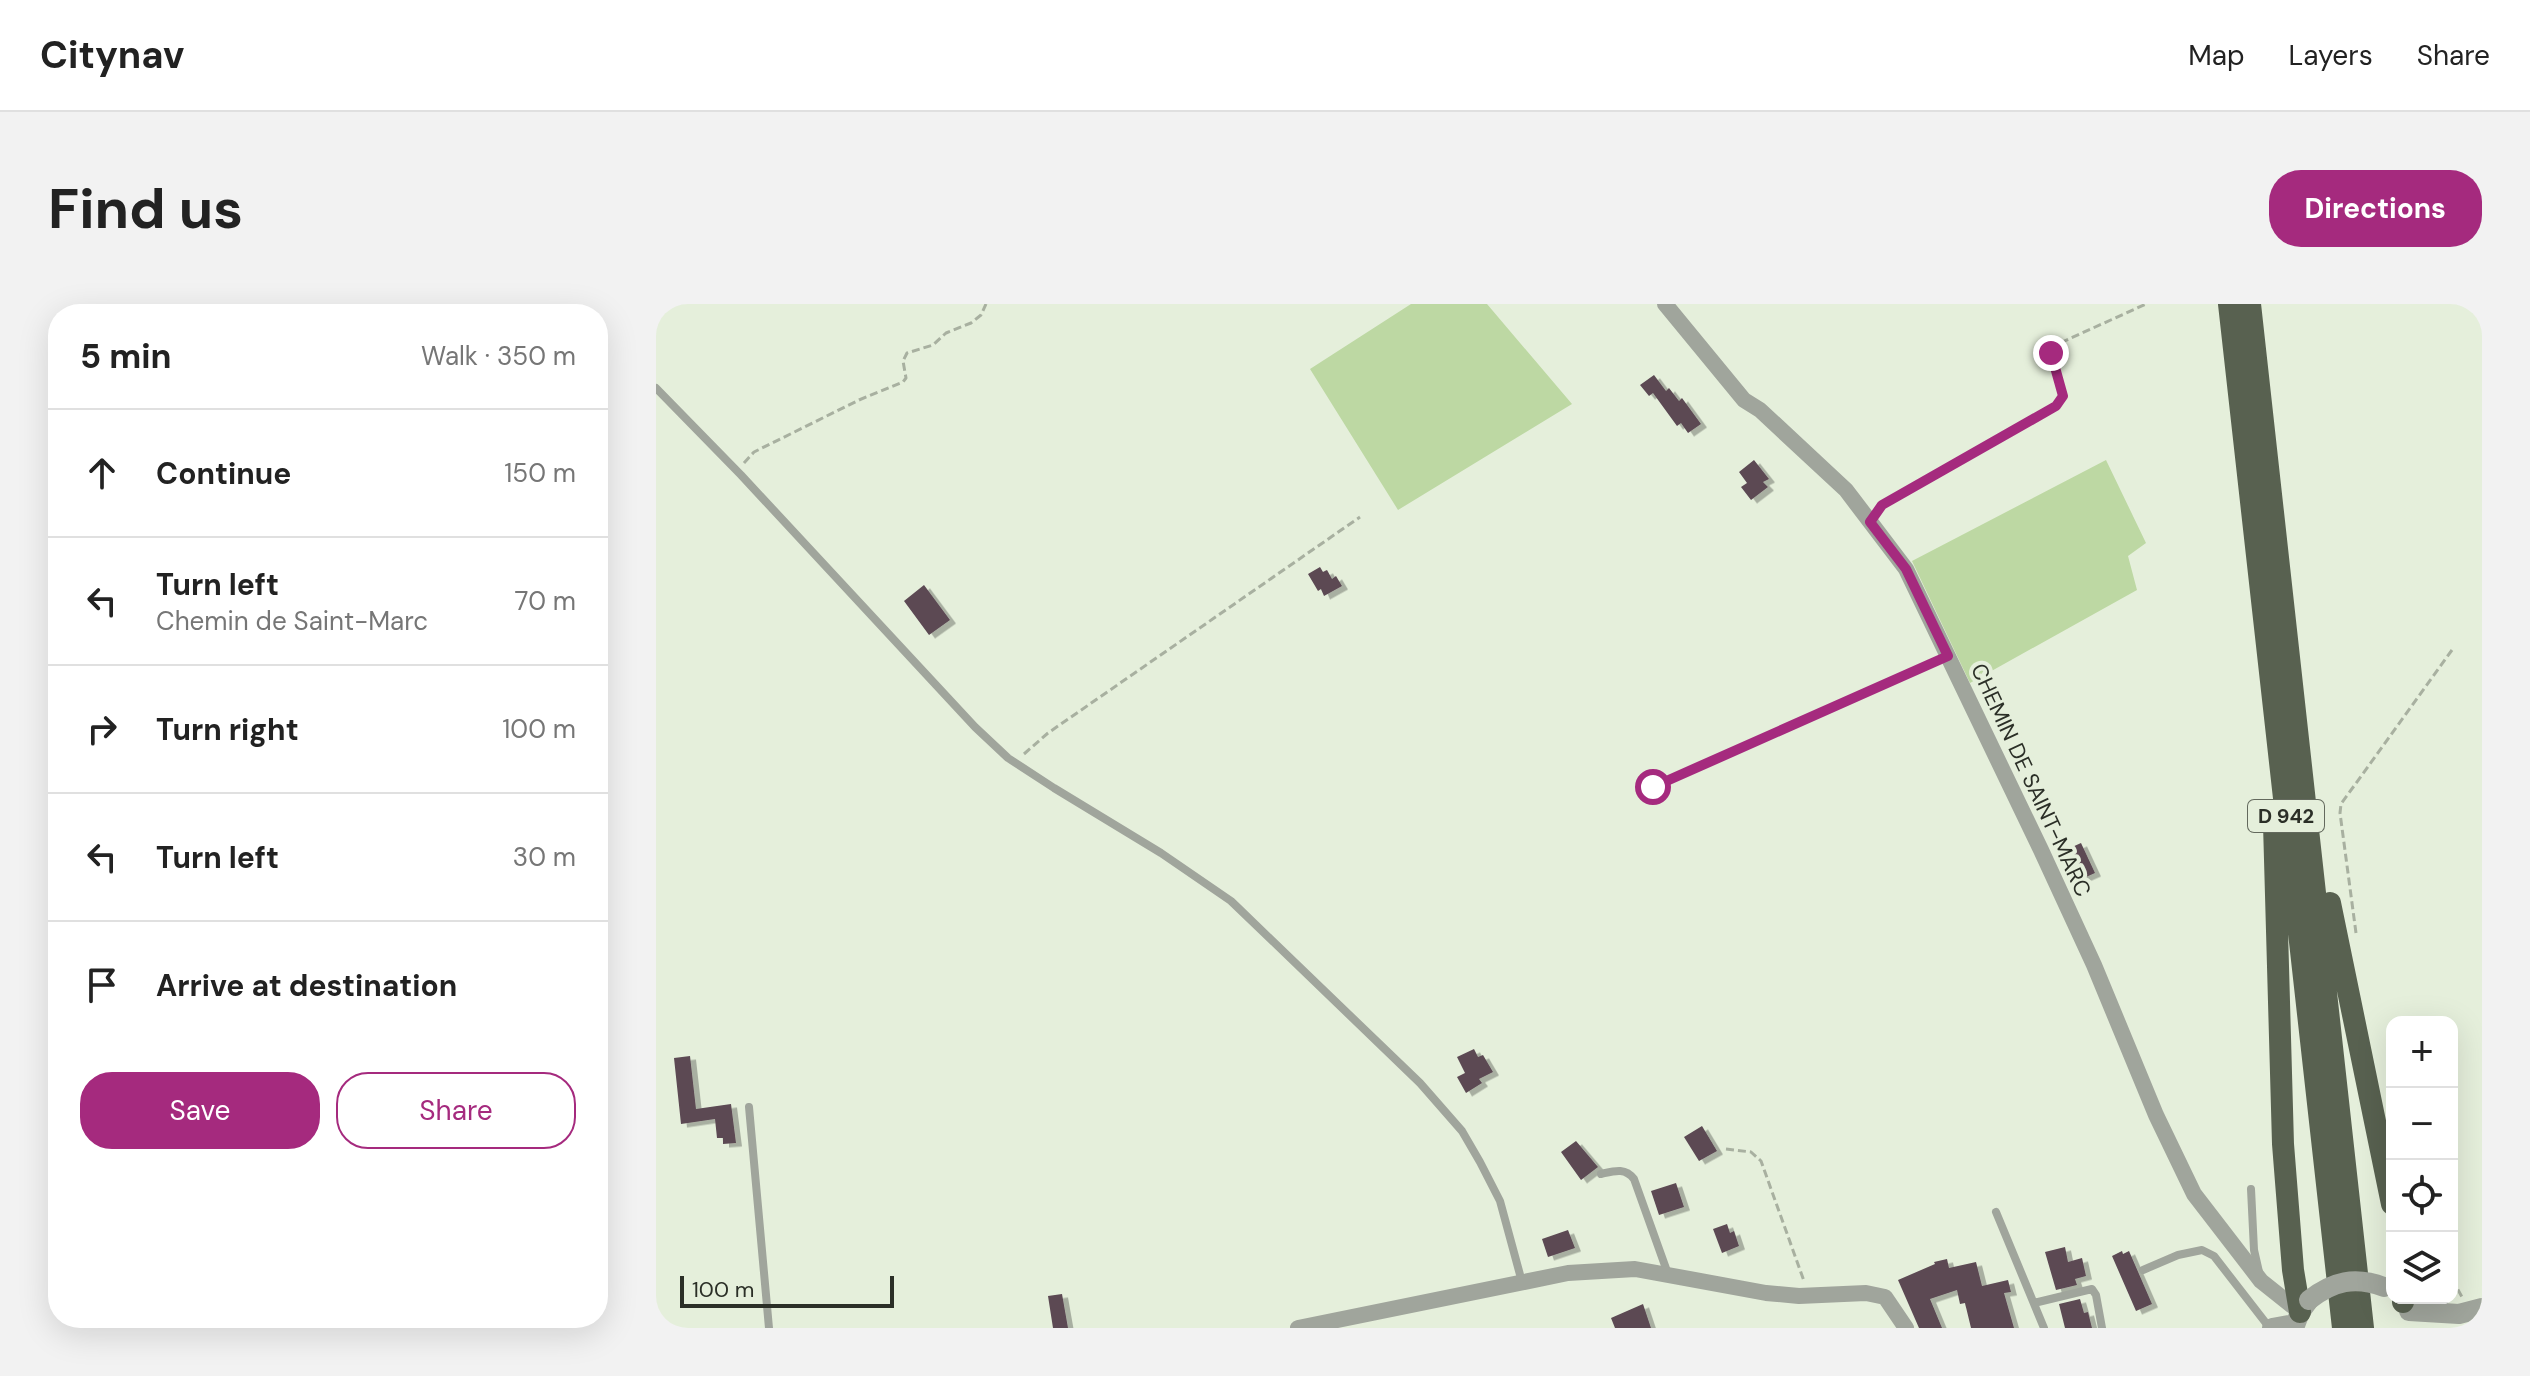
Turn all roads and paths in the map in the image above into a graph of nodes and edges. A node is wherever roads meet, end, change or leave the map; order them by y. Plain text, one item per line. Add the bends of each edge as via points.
1 (986, 304) edge
2 (1665, 304) edge
3 (2146, 304) edge
4 (2229, 304) edge
5 (2250, 304) edge
6 (656, 388) edge
7 (741, 475) junction
8 (1360, 517) dead end
9 (1870, 522) junction
10 (2452, 650) dead end
11 (1948, 656) junction
12 (2283, 692) junction
13 (1019, 764) junction
14 (1653, 787) dead end
15 (2356, 934) dead end
16 (749, 1107) dead end
17 (1726, 1149) dead end
18 (1601, 1174) dead end
19 (2386, 1175) edge
20 (2251, 1189) dead end
21 (1996, 1212) dead end
22 (2143, 1270) dead end
23 (1668, 1274) junction
24 (2261, 1281) junction
25 (1523, 1282) junction
26 (2386, 1293) edge
27 (1810, 1295) junction
28 (2034, 1303) junction
29 (2406, 1304) edge
30 (2482, 1308) edge
31 (2459, 1314) junction
32 (2300, 1316) edge
33 (769, 1328) edge
34 (1298, 1328) edge
35 (1906, 1328) edge
36 (2044, 1328) edge
37 (2102, 1328) edge
38 (2271, 1328) edge
39 (2343, 1328) edge
40 (2363, 1328) edge
41 (2443, 1328) edge

1 - 7 path via 971,323 907,353 903,382 754,452 744,460
2 - 9 street, CHEMIN DE SAINT-MARC via 1744,400 1846,490
3 - 9 path via 2060,343 2051,353 2063,396 2056,406 1882,505
4 - 12 highway, D 942
5 - 12 highway, D 942
6 - 7 lane
7 - 13 lane via 975,727
8 - 13 path via 1048,733
9 - 11 street, CHEMIN DE SAINT-MARC via 1906,569
10 - 15 path via 2341,804
11 - 14 path
11 - 24 street, CHEMIN DE SAINT-MARC via 2094,965 2194,1194
12 - 19 highway, D 942
12 - 32 highway, D 942 via 2273,769 2283,1144
12 - 39 highway, D 942
12 - 40 highway, D 942
13 - 25 lane via 1231,901 1420,1083 1455,1122 1480,1162 1500,1201
16 - 33 lane
17 - 27 path via 1751,1152 1761,1161
18 - 23 lane via 1618,1170 1634,1179
20 - 24 lane
21 - 28 lane
22 - 38 lane via 2202,1250 2214,1256
23 - 25 street via 1595,1271
23 - 27 street via 1766,1293
24 - 32 street, CHEMIN DE SAINT-MARC
25 - 34 street
26 - 32 street, bridge via 2369,1282 2343,1281 2325,1288
27 - 35 street via 1885,1297
28 - 36 lane
28 - 37 lane via 2092,1289
29 - 31 street
30 - 31 street
31 - 41 street
32 - 38 street

